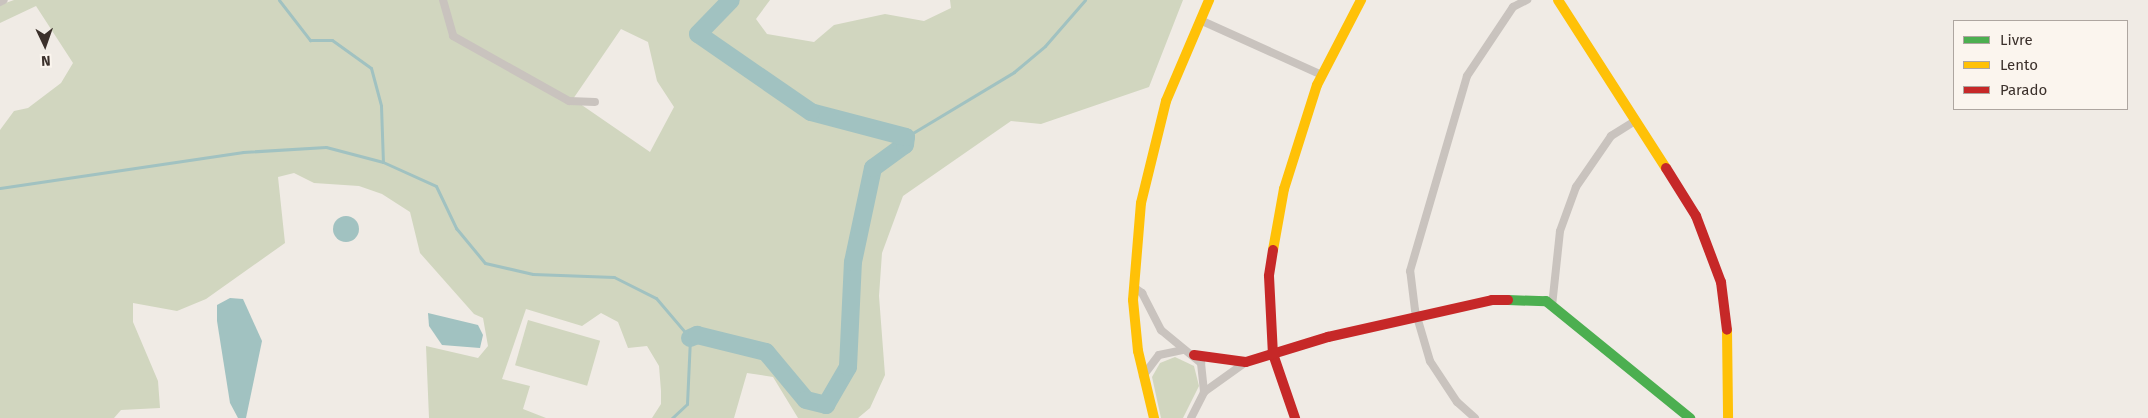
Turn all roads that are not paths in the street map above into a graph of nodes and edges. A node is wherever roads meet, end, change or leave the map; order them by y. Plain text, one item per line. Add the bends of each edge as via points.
1 (4, 0) edge
2 (443, 0) edge
3 (1209, 0) edge
4 (1361, 0) edge
5 (1527, 0) edge
6 (1558, 0) edge
7 (0, 2) edge
8 (1200, 20) junction
9 (1322, 75) junction
10 (595, 102) dead end
11 (1635, 121) junction
12 (1135, 288) junction
13 (1552, 306) junction
14 (1417, 317) junction
15 (1189, 353) junction
16 (1273, 354) junction
17 (1246, 362) junction
18 (1143, 377) junction
19 (1204, 392) junction
20 (1154, 418) edge
21 (1190, 418) edge
22 (1294, 418) edge
23 (1475, 418) edge
24 (1690, 418) edge
25 (1728, 418) edge

1 - 7 street
2 - 10 street via 453,36 569,101
3 - 8 street
4 - 9 street
5 - 14 street via 1513,7 1467,76 1410,271
6 - 11 street
8 - 9 street
8 - 12 street via 1166,101 1151,150 1137,232
9 - 16 street via 1284,189 1269,276
11 - 13 street via 1611,136 1576,187 1560,231
11 - 25 street via 1683,191 1721,282 1727,316
12 - 15 street via 1160,330
12 - 18 street via 1135,326
13 - 14 street via 1546,301 1492,300
13 - 24 street
14 - 16 street
14 - 23 street via 1430,361 1457,402
15 - 17 street
15 - 18 street via 1159,355
15 - 19 street via 1205,373
16 - 17 street
16 - 22 street
17 - 19 street
18 - 20 street
19 - 21 street

